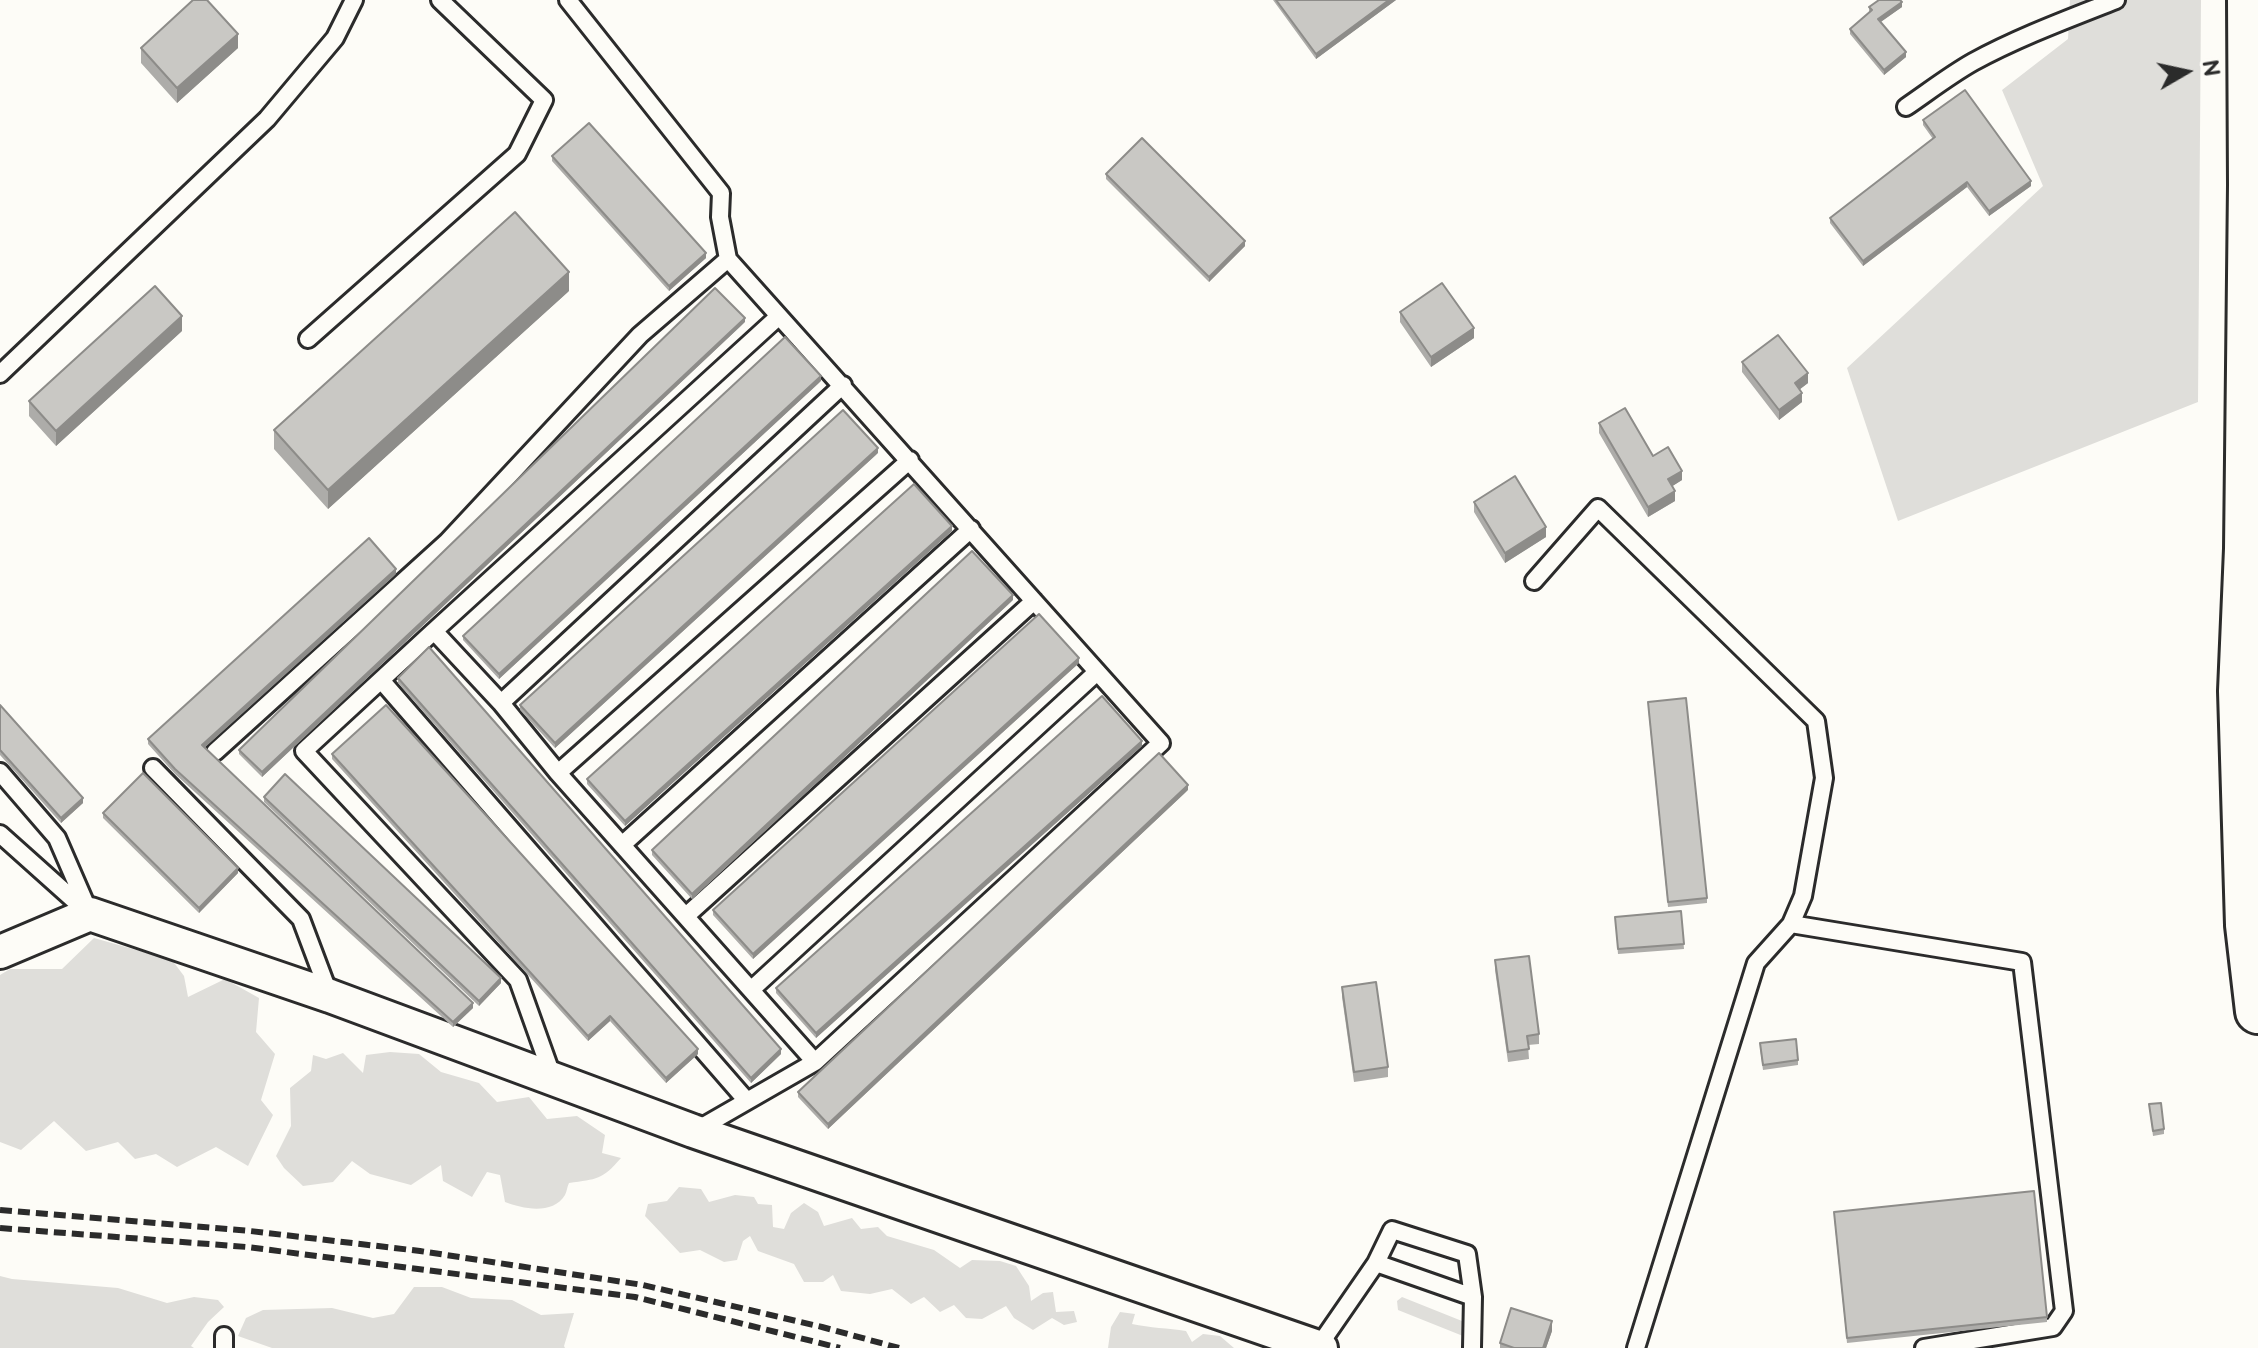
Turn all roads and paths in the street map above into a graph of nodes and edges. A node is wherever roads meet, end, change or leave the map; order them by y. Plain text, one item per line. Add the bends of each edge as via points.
1 (354, 0) edge
2 (440, 0) edge
3 (568, 0) edge
4 (2116, 0) edge
5 (2250, 0) edge
6 (1906, 107) dead end
7 (728, 259) junction
8 (778, 317) junction
9 (308, 339) dead end
10 (0, 374) edge
11 (843, 385) junction
12 (910, 460) junction
13 (971, 529) junction
14 (1534, 581) dead end
15 (1034, 601) junction
16 (434, 631) junction
17 (1097, 672) junction
18 (381, 680) junction
19 (2250, 691) edge
20 (501, 703) junction
21 (215, 752) edge
22 (153, 768) dead end
23 (0, 772) edge
24 (558, 773) junction
25 (0, 834) edge
26 (622, 845) junction
27 (90, 914) junction
28 (686, 916) junction
29 (1791, 924) junction
30 (5, 947) edge
31 (752, 989) junction
32 (2257, 989) edge
33 (330, 996) junction
34 (815, 1062) junction
35 (554, 1079) junction
36 (747, 1101) junction
37 (693, 1131) junction
38 (1376, 1263) junction
39 (1473, 1297) junction
40 (1320, 1347) edge
41 (1472, 1348) edge
42 (1636, 1348) edge
43 (1924, 1348) edge

1 - 10 lane via 335,38 267,119
2 - 9 lane via 544,100 517,154
3 - 7 lane via 721,193
4 - 6 lane via 1990,53
5 - 19 main road
7 - 8 lane
7 - 21 lane via 640,335 447,542
8 - 11 lane
8 - 16 lane
11 - 12 lane
11 - 20 lane
12 - 13 lane
12 - 24 lane
13 - 15 lane
13 - 26 lane
14 - 29 lane via 1598,508 1816,721 1824,778 1803,896
15 - 17 lane
15 - 28 lane
16 - 18 lane
16 - 20 lane
17 - 31 lane
17 - 34 lane via 1161,743
18 - 35 lane via 304,751 518,980
18 - 36 lane
19 - 32 main road via 2248,925
20 - 24 lane
22 - 33 lane via 301,919
23 - 27 lane via 57,838
24 - 26 lane
25 - 27 lane
26 - 28 lane
27 - 30 street
27 - 33 street
28 - 31 lane
29 - 42 lane via 1756,963
29 - 43 lane via 2022,962 2064,1311 2053,1327
31 - 34 lane
33 - 35 street
34 - 36 lane
35 - 37 street
36 - 37 lane
37 - 40 street
38 - 39 lane
38 - 39 lane via 1392,1230 1467,1254
38 - 40 lane
39 - 41 lane

